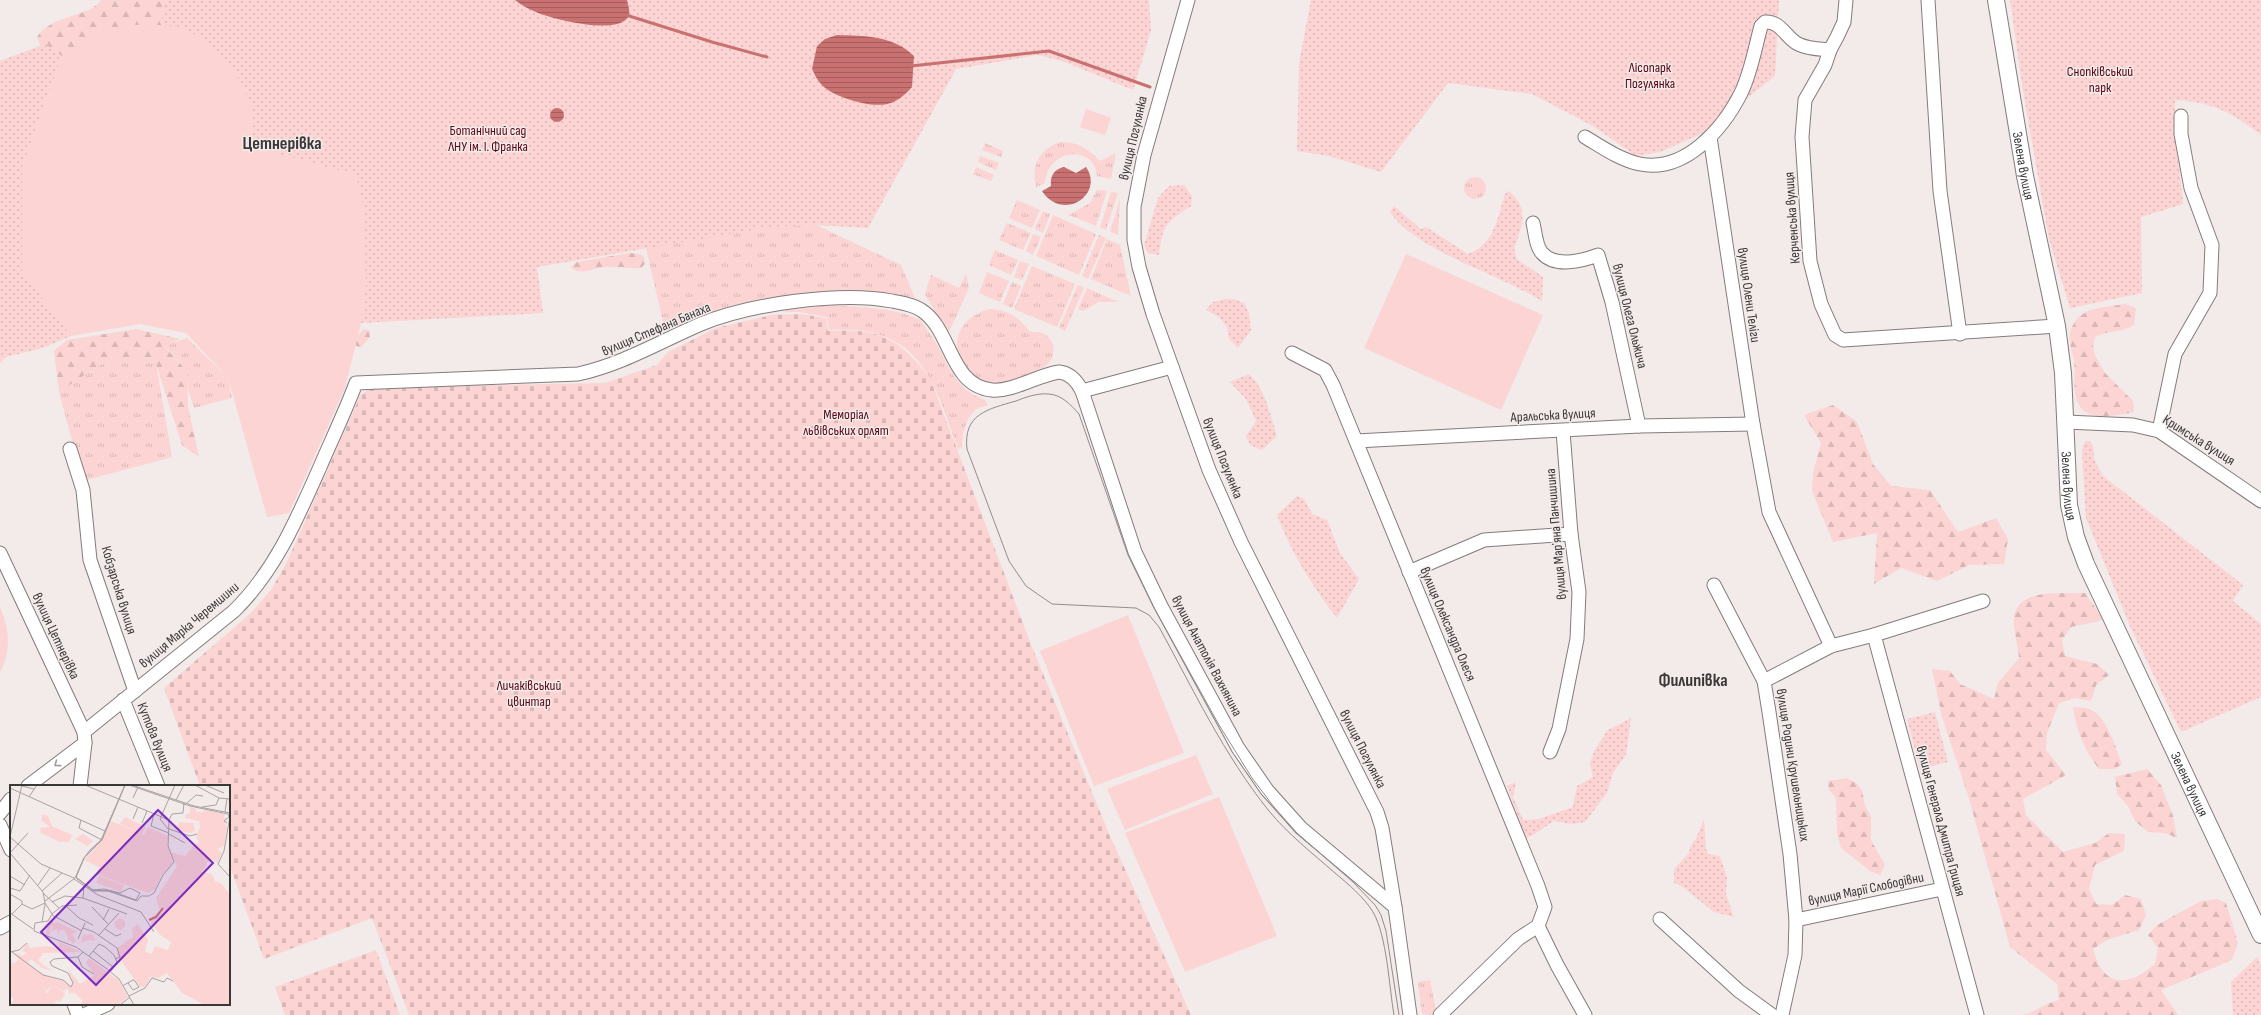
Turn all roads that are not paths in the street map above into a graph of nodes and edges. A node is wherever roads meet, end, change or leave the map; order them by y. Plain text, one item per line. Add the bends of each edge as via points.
1 (1188, 0) edge
2 (1846, 0) edge
3 (1928, 0) edge
4 (1996, 0) edge
5 (1830, 50) junction
6 (2181, 116) dead end
7 (1585, 136) dead end
8 (1710, 137) junction
9 (1533, 223) dead end
10 (2057, 326) junction
11 (1960, 334) junction
12 (1292, 353) dead end
13 (1172, 367) junction
14 (1065, 373) joint
15 (356, 383) joint
16 (1082, 391) junction
17 (2066, 422) junction
18 (1753, 424) junction
19 (1639, 426) junction
20 (1563, 431) junction
21 (2159, 431) junction
22 (1356, 441) junction
23 (70, 449) dead end
24 (2261, 500) edge
25 (1571, 534) junction
26 (0, 553) edge
27 (1409, 572) junction
28 (1714, 585) dead end
29 (1983, 601) dead end
30 (1874, 635) junction
31 (1831, 646) junction
32 (1764, 681) junction
33 (135, 691) junction
34 (123, 700) junction
35 (85, 738) junction
36 (1550, 752) dead end
37 (29, 785) edge
38 (80, 785) edge
39 (158, 785) edge
40 (10, 800) edge
41 (0, 813) edge
42 (0, 825) edge
43 (10, 848) edge
44 (1942, 889) junction
45 (1395, 907) junction
46 (1660, 919) dead end
47 (1796, 920) junction
48 (10, 923) edge
49 (1538, 926) junction
50 (0, 928) edge
51 (2261, 935) edge
52 (74, 1005) edge
53 (106, 1005) edge
54 (78, 1015) edge
55 (84, 1015) edge
56 (1410, 1015) edge
57 (1440, 1015) edge
58 (1585, 1015) edge
59 (1772, 1015) edge
60 (1782, 1015) edge
61 (1977, 1015) edge

1 - 13 street, вулиця Погулянка via 1146,147 1134,207 1134,240 1139,267
2 - 5 street, Керченська вулиця via 1844,22
3 - 11 street via 1940,191
4 - 10 main road, Зелена вулиця via 2024,176
5 - 8 street via 1797,44 1775,24 1765,22 1761,26 1741,92
5 - 11 street, Керченська вулиця via 1825,65 1805,100 1802,137 1810,261 1821,304 1834,335 1843,340
6 - 21 street via 2181,134 2191,188 2212,245 2210,293 2175,354
7 - 8 street via 1615,154 1640,164 1674,160 1689,153
8 - 18 street, вулиця Олени Теліги
9 - 19 street, вулиця Олега Ольжича via 1541,252 1550,259 1562,262 1598,255 1612,302
10 - 11 street, Керченська вулиця
10 - 17 main road, Зелена вулиця
12 - 22 street, вулиця Олександра Олеся via 1325,370
13 - 16 street
13 - 45 street, вулиця Погулянка via 1209,470 1241,542 1377,812
14 - 15 street, вулиця Стефана Банаха via 1053,373 998,390 982,388 970,382 961,372 938,329 920,309 890,301 838,297 765,306 703,324 606,368 578,374
14 - 16 street, вулиця Анатолія Вахнянина via 1075,380
15 - 33 street, вулиця Марка Черемшини via 291,530 255,589 234,611
16 - 45 street, вулиця Анатолія Вахнянина via 1135,552 1161,606 1238,748 1267,790 1301,828
17 - 21 street, Кримська вулиця via 2133,425
17 - 51 main road, Зелена вулиця via 2069,505 2076,537 2086,564
18 - 19 street, Аральська вулиця
18 - 31 street, вулиця Олени Теліги via 1768,512
19 - 20 street, Аральська вулиця
20 - 22 street, Аральська вулиця
20 - 25 street, вулиця Марʼяна Панчишина
21 - 24 street, Кримська вулиця
22 - 27 street, вулиця Олександра Олеся
23 - 33 street, Кобзарська вулиця via 83,490 90,560
25 - 27 street via 1484,540
25 - 36 street, вулиця Марʼяна Панчишина via 1579,592 1577,639 1559,729
26 - 35 street, вулиця Цетнерівка
27 - 49 street, вулиця Олександра Олеся via 1540,893 1545,908
28 - 32 street
29 - 30 street, вулиця Родини Крушельницьких
30 - 31 street, вулиця Родини Крушельницьких
30 - 44 street, вулиця Генерала Дмитра Грицая
31 - 32 street, вулиця Родини Крушельницьких
32 - 47 street, вулиця Родини Крушельницьких via 1790,854
33 - 34 street, вулиця Марка Черемшини
34 - 35 street, вулиця Марка Черемшини
34 - 39 street, Кутова вулиця
35 -> 37 street, вулиця Марка Черемшини
35 - 38 street
40 - 41 street
42 - 43 street
44 - 47 street, вулиця Марії Слободівни
44 - 61 street, вулиця Генерала Дмитра Грицая
45 - 56 street, вулиця Погулянка
46 - 59 street via 1739,991
47 - 60 street, вулиця Родини Крушельницьких via 1795,955
48 - 50 street
49 - 57 street via 1518,939
49 - 58 street
52 - 54 street
53 - 55 street

